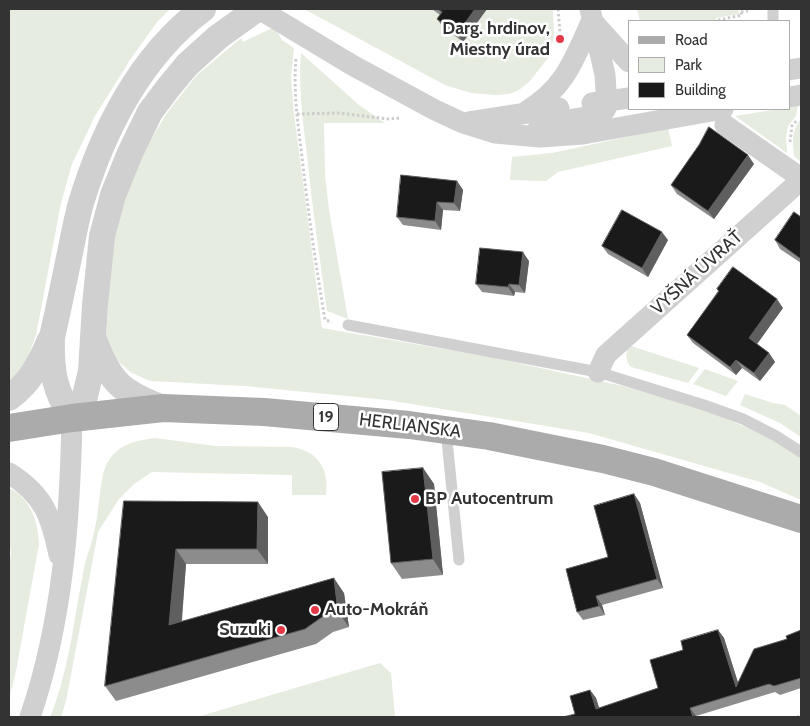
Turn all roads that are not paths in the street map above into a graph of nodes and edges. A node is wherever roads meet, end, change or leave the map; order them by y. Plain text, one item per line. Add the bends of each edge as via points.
1 (258, 9) edge
2 (590, 12) edge
3 (196, 14) edge
4 (628, 61) edge
5 (625, 102) edge
6 (645, 110) edge
7 (523, 114) junction
8 (724, 117) edge
9 (668, 119) junction
10 (463, 123) junction
11 (801, 179) edge
12 (348, 325) road end
13 (52, 337) junction
14 (93, 337) junction
15 (598, 372) junction
16 (9, 398) edge
17 (163, 408) junction
18 (72, 418) junction
19 (9, 428) edge
20 (446, 430) junction
21 (801, 452) edge
22 (9, 474) edge
23 (801, 518) edge
24 (459, 560) dead end
25 (62, 573) junction
26 (30, 717) edge

1 - 10 street via 352,65
1 - 14 street via 218,37 187,65 150,112 113,195 102,236
2 - 4 street via 605,37
2 - 5 street via 606,75
2 - 7 street via 570,69 539,104
3 - 13 street via 161,46 103,140 80,204
5 - 7 street
5 - 10 street via 607,106 597,115 522,128
6 - 9 street
7 - 10 street
8 - 9 street
8 - 11 street, VYŠNÁ ÚVRAŤ
9 - 10 street via 583,134 540,137 495,133
11 - 15 street, VYŠNÁ ÚVRAŤ via 606,355
12 - 15 lane
13 - 16 street via 36,370
13 - 18 street via 54,383
14 - 17 street via 116,383 141,400
14 - 18 street via 88,386
15 - 21 lane via 743,419
17 - 18 main road, HERLIANSKA / 19
17 - 20 main road, HERLIANSKA / 19 via 264,412
18 - 19 main road, HERLIANSKA / 19
18 - 25 street via 69,514
20 - 23 main road, HERLIANSKA / 19 via 602,458
20 - 24 lane
22 - 25 street via 32,490 41,502 55,534
25 - 26 street via 50,646

